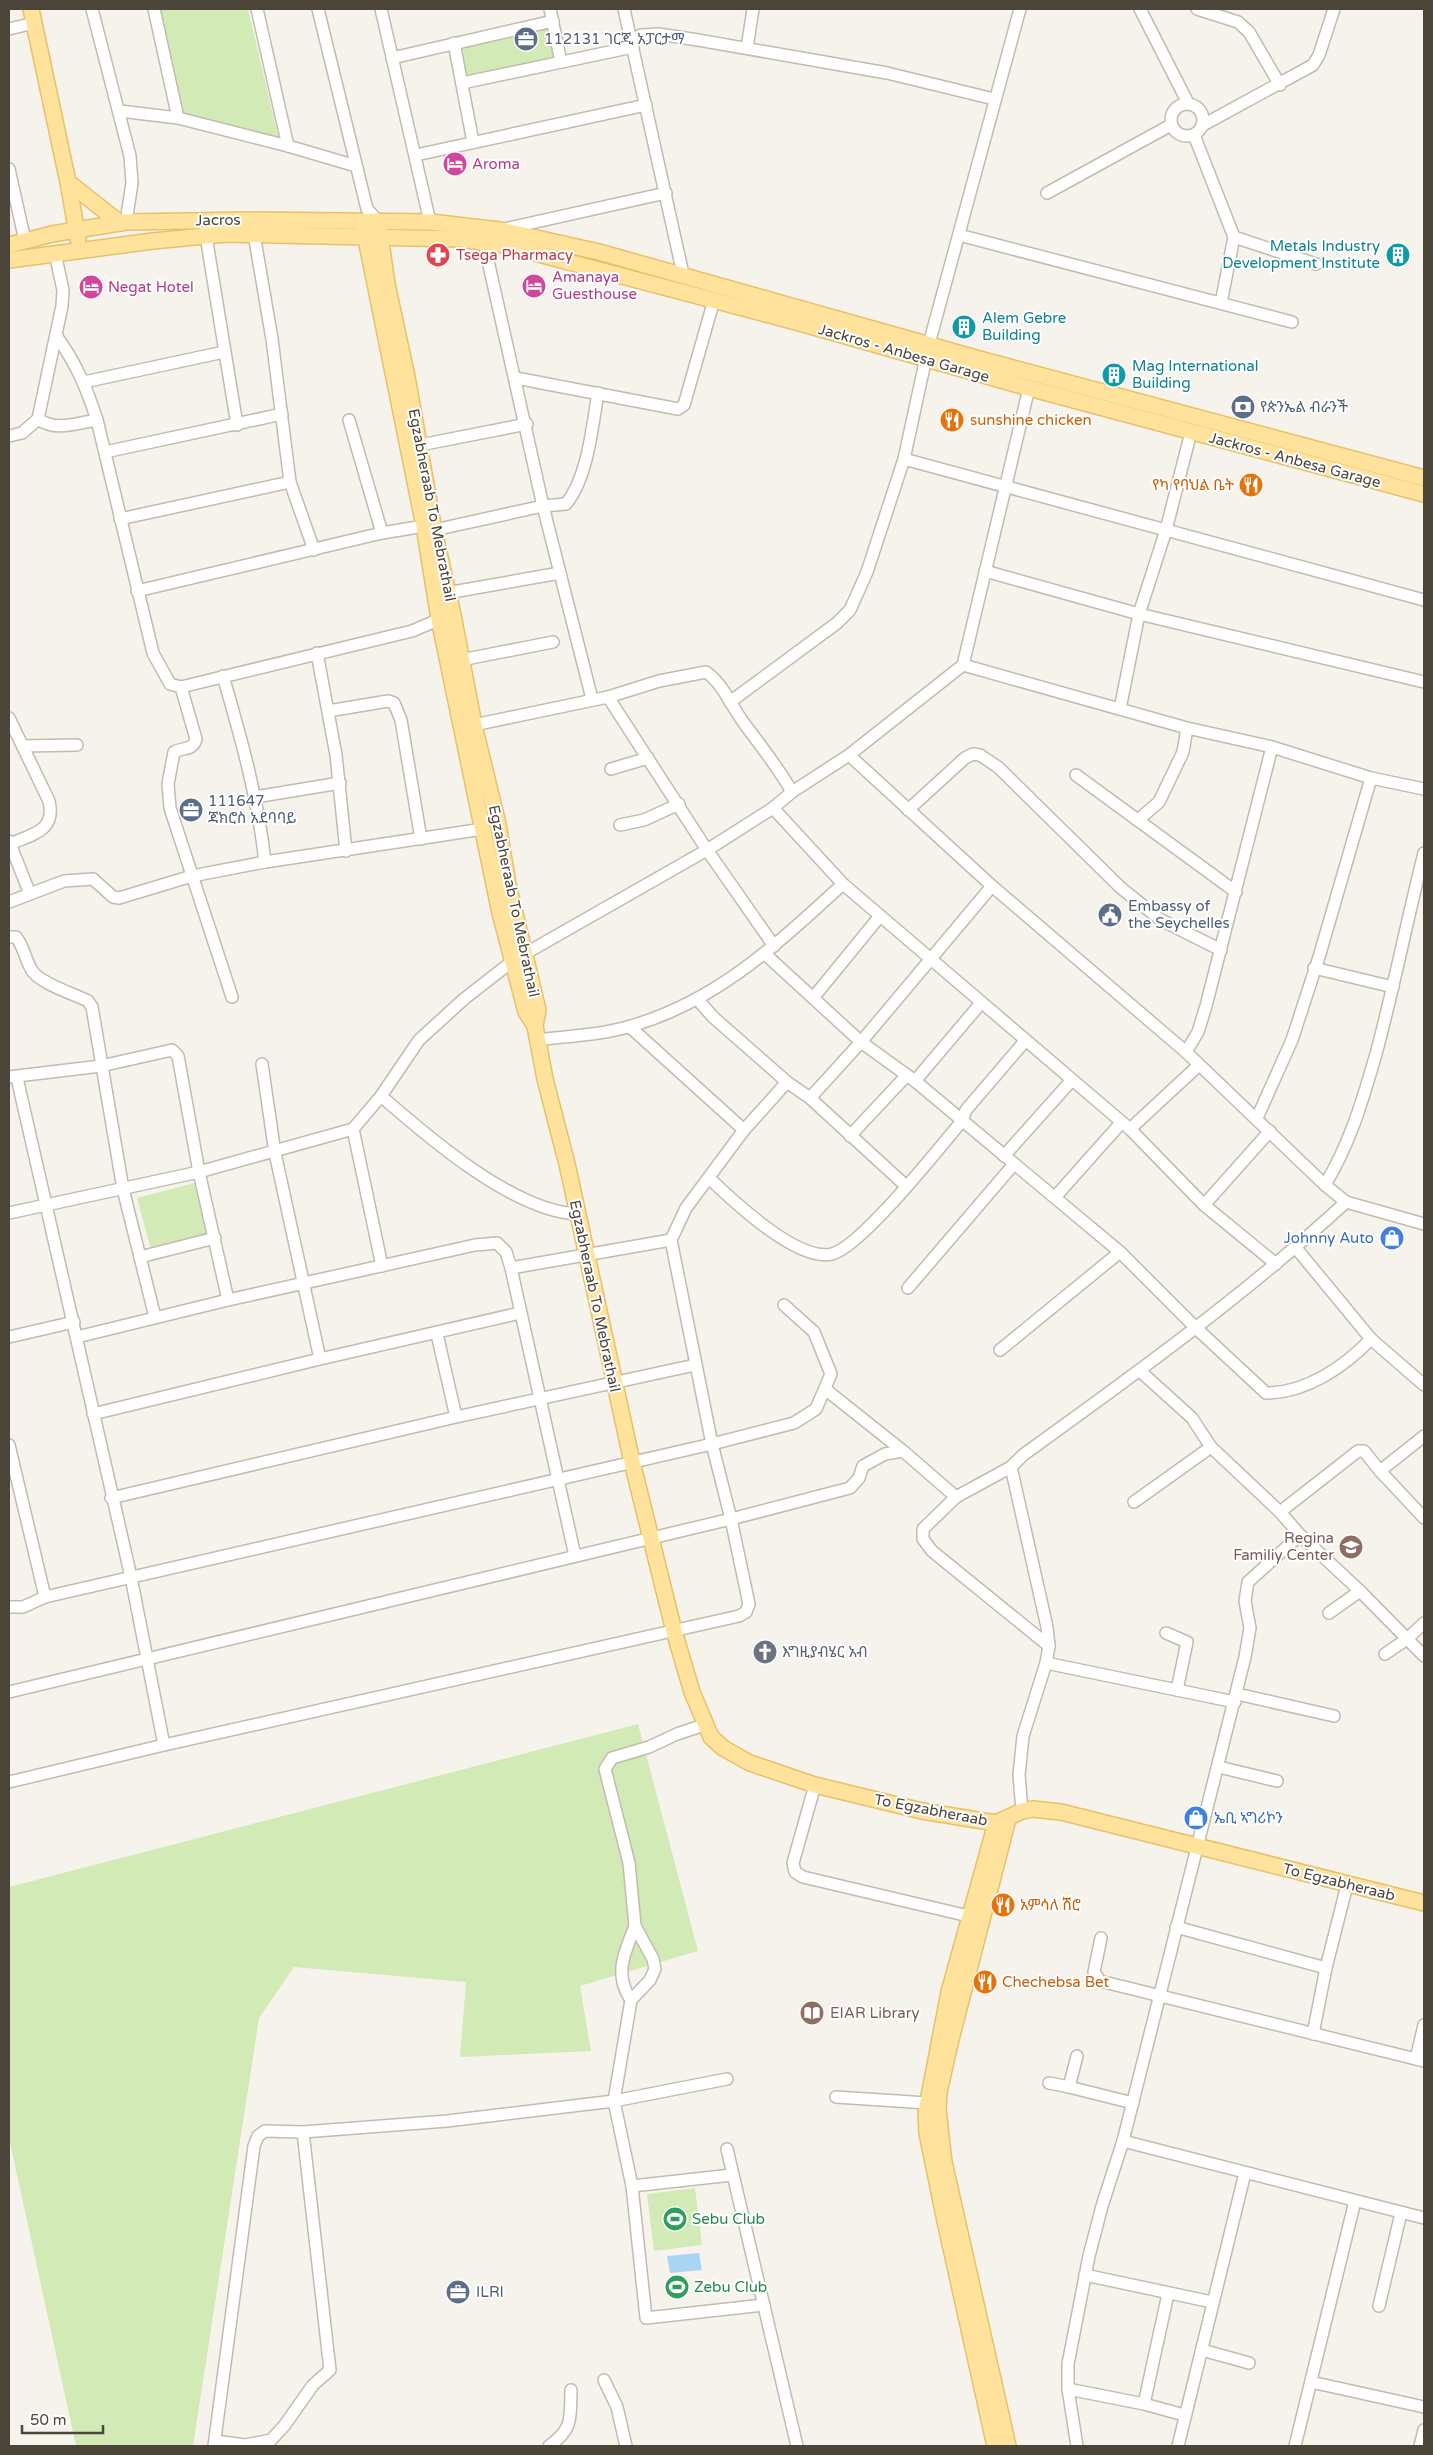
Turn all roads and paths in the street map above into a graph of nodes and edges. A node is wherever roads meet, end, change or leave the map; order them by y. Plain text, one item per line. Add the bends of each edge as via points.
1 (92, 9) edge
2 (154, 9) edge
3 (257, 9) edge
4 (318, 9) edge
5 (381, 9) edge
6 (550, 9) edge
7 (624, 9) edge
8 (753, 9) edge
9 (1020, 9) edge
10 (1140, 9) edge
11 (1197, 9) edge
12 (1334, 9) edge
13 (32, 16) edge
14 (553, 21) junction
15 (9, 29) edge
16 (454, 43) junction
17 (632, 44) junction
18 (747, 48) junction
19 (392, 58) junction
20 (561, 62) junction
21 (462, 83) junction
22 (1280, 84) junction
23 (994, 99) junction
24 (1188, 103) junction
25 (646, 105) junction
26 (120, 111) junction
27 (178, 118) junction
28 (1171, 125) junction
29 (1203, 125) junction
30 (1194, 135) junction
31 (473, 142) junction
32 (288, 146) junction
33 (416, 155) junction
34 (356, 166) junction
35 (9, 169) edge
36 (68, 182) junction
37 (666, 193) junction
38 (1047, 193) dead end
39 (369, 217) junction
40 (123, 222) junction
41 (430, 222) junction
42 (205, 228) junction
43 (75, 230) junction
44 (500, 230) junction
45 (254, 234) junction
46 (959, 235) junction
47 (373, 237) junction
48 (1234, 237) junction
49 (25, 241) junction
50 (484, 243) junction
51 (9, 245) edge
52 (80, 250) junction
53 (55, 253) junction
54 (9, 260) edge
55 (1316, 264) dead end
56 (683, 274) junction
57 (714, 300) junction
58 (1221, 303) junction
59 (1292, 322) dead end
60 (57, 337) junction
61 (224, 352) junction
62 (928, 352) junction
63 (516, 378) junction
64 (84, 382) junction
65 (1029, 388) junction
66 (598, 393) junction
67 (282, 414) junction
68 (38, 419) junction
69 (97, 420) junction
70 (349, 420) dead end
71 (526, 424) junction
72 (237, 425) junction
73 (1191, 432) junction
74 (9, 436) edge
75 (420, 446) junction
76 (105, 452) junction
77 (904, 458) junction
78 (1360, 460) junction
79 (1357, 476) junction
80 (1424, 478) edge
81 (290, 482) junction
82 (1006, 488) junction
83 (1424, 494) edge
84 (543, 506) junction
85 (120, 518) junction
86 (429, 528) junction
87 (1166, 530) junction
88 (382, 534) junction
89 (314, 550) junction
90 (985, 571) junction
91 (560, 573) junction
92 (137, 591) junction
93 (447, 593) junction
94 (1424, 600) edge
95 (453, 614) junction
96 (1139, 614) junction
97 (439, 619) junction
98 (553, 642) dead end
99 (317, 653) junction
100 (461, 660) junction
101 (963, 665) junction
102 (223, 676) junction
103 (1424, 682) edge
104 (181, 687) junction
105 (608, 698) junction
106 (592, 699) junction
107 (730, 702) junction
108 (1120, 709) junction
109 (328, 711) junction
110 (9, 718) edge
111 (474, 726) junction
112 (1187, 728) junction
113 (77, 745) dead end
114 (23, 746) junction
115 (1272, 747) junction
116 (850, 755) junction
117 (648, 758) junction
118 (611, 769) dead end
119 (1076, 774) dead end
120 (1371, 778) junction
121 (340, 783) junction
122 (1424, 788) edge
123 (792, 792) junction
124 (255, 797) junction
125 (679, 804) junction
126 (772, 808) junction
127 (908, 810) junction
128 (1138, 820) junction
129 (620, 824) dead end
130 (483, 829) junction
131 (421, 839) junction
132 (9, 842) edge
133 (707, 850) junction
134 (346, 851) junction
135 (1424, 858) edge
136 (265, 862) junction
137 (192, 876) junction
138 (843, 884) junction
139 (992, 886) junction
140 (1236, 892) junction
141 (30, 894) junction
142 (9, 902) edge
143 (880, 916) junction
144 (9, 937) edge
145 (770, 950) junction
146 (1221, 950) junction
147 (519, 956) junction
148 (929, 959) junction
149 (1314, 968) junction
150 (1393, 987) junction
151 (232, 997) dead end
152 (812, 998) junction
153 (698, 1000) junction
154 (981, 1003) junction
155 (630, 1026) junction
156 (536, 1033) junction
157 (1025, 1041) junction
158 (861, 1042) junction
159 (1186, 1052) junction
160 (262, 1064) dead end
161 (1199, 1065) junction
162 (101, 1066) junction
163 (13, 1078) edge
164 (911, 1078) junction
165 (1071, 1081) junction
166 (787, 1082) junction
167 (810, 1098) junction
168 (375, 1103) junction
169 (1257, 1118) junction
170 (962, 1121) junction
171 (1125, 1126) junction
172 (353, 1129) junction
173 (744, 1130) junction
174 (1270, 1131) junction
175 (850, 1136) junction
176 (275, 1153) junction
177 (1004, 1156) junction
178 (1014, 1164) junction
179 (199, 1172) junction
180 (709, 1178) junction
181 (1325, 1185) junction
182 (906, 1186) junction
183 (123, 1189) junction
184 (1056, 1196) junction
185 (1346, 1202) junction
186 (1204, 1205) junction
187 (45, 1206) junction
188 (9, 1213) edge
189 (577, 1214) junction
190 (1424, 1224) edge
191 (215, 1238) junction
192 (671, 1240) junction
193 (1296, 1248) junction
194 (1120, 1252) junction
195 (587, 1254) junction
196 (140, 1257) junction
197 (1276, 1264) junction
198 (382, 1266) junction
199 (511, 1268) junction
200 (304, 1283) junction
201 (908, 1288) dead end
202 (228, 1300) junction
203 (784, 1305) dead end
204 (520, 1314) junction
205 (155, 1317) junction
206 (74, 1322) junction
207 (1196, 1328) junction
208 (437, 1334) junction
209 (77, 1336) junction
210 (9, 1337) edge
211 (1371, 1339) junction
212 (1000, 1350) dead end
213 (320, 1359) junction
214 (695, 1365) junction
215 (1140, 1371) junction
216 (614, 1382) junction
217 (1424, 1385) edge
218 (825, 1389) junction
219 (540, 1399) junction
220 (93, 1414) junction
221 (456, 1417) junction
222 (1424, 1436) edge
223 (712, 1444) junction
224 (9, 1445) edge
225 (1211, 1447) junction
226 (903, 1451) junction
227 (632, 1462) junction
228 (1011, 1467) junction
229 (1380, 1471) junction
230 (557, 1478) junction
231 (956, 1497) junction
232 (111, 1498) junction
233 (1134, 1502) dead end
234 (1280, 1512) junction
235 (1424, 1518) edge
236 (731, 1519) junction
237 (1300, 1535) junction
238 (652, 1539) junction
239 (575, 1556) junction
240 (131, 1577) junction
241 (1360, 1591) junction
242 (665, 1592) joint
243 (45, 1597) junction
244 (9, 1607) edge
245 (1329, 1613) dead end
246 (1424, 1623) edge
247 (674, 1631) junction
248 (1166, 1633) dead end
249 (1407, 1639) junction
250 (1049, 1646) junction
251 (1385, 1654) dead end
252 (1424, 1656) edge
253 (148, 1659) junction
254 (1046, 1663) junction
255 (1177, 1690) junction
256 (9, 1692) edge
257 (1236, 1698) junction
258 (1334, 1716) dead end
259 (704, 1725) junction
260 (164, 1745) junction
261 (1219, 1767) junction
262 (9, 1781) edge
263 (1277, 1781) dead end
264 (815, 1785) junction
265 (1022, 1811) junction
266 (1002, 1821) junction
267 (1197, 1846) junction
268 (1347, 1885) junction
269 (1424, 1902) edge
270 (976, 1918) junction
271 (635, 1926) junction
272 (1176, 1927) junction
273 (1102, 1938) dead end
274 (1326, 1968) junction
275 (1158, 1996) junction
276 (631, 2000) junction
277 (1424, 2025) edge
278 (1313, 2034) junction
279 (1077, 2056) dead end
280 (1420, 2060) edge
281 (727, 2079) dead end
282 (1049, 2083) dead end
283 (1069, 2087) junction
284 (836, 2097) dead end
285 (614, 2101) junction
286 (927, 2103) junction
287 (1133, 2103) junction
288 (303, 2132) junction
289 (1123, 2141) junction
290 (727, 2149) dead end
291 (1245, 2173) junction
292 (732, 2175) junction
293 (632, 2186) junction
294 (1355, 2202) junction
295 (1401, 2213) junction
296 (1424, 2218) edge
297 (1085, 2275) junction
298 (965, 2283) junction
299 (1168, 2294) junction
300 (1212, 2302) junction
301 (764, 2305) junction
302 (1379, 2306) dead end
303 (1202, 2350) junction
304 (1249, 2364) dead end
305 (604, 2380) dead end
306 (1311, 2382) junction
307 (1068, 2389) junction
308 (571, 2390) dead end
309 (1144, 2404) junction
310 (1424, 2407) edge
311 (1184, 2415) junction
312 (1424, 2430) edge
313 (214, 2444) edge
314 (550, 2446) edge
315 (626, 2446) edge
316 (797, 2446) edge
317 (995, 2446) edge
318 (1008, 2446) edge
319 (1077, 2446) edge
320 (1178, 2446) edge
321 (1295, 2446) edge
322 (1420, 2446) edge

1 - 26 street
2 - 27 street
3 - 32 street
4 - 34 street
5 - 19 street
6 - 14 street
7 - 17 street
8 - 18 street
9 - 23 street
10 - 24 street
11 - 22 street via 1238,22 1249,32
12 - 22 street via 1313,65
13 - 15 street
13 - 36 main road
14 - 16 street
14 - 20 street
16 - 19 street
16 - 21 street
17 - 18 street via 641,35 659,34
17 - 20 street
17 - 25 street
18 - 23 street via 887,74
19 - 33 street
20 - 21 street
21 - 31 street
22 - 29 street
23 - 46 street
24 - 28 street via 1172,112
24 - 29 street via 1199,108
25 - 31 street
25 - 37 street
26 - 27 street
26 - 40 street via 132,183
27 - 32 street
28 - 30 street via 1180,135
28 - 38 street
29 - 30 street
30 - 48 street
31 - 33 street
32 - 34 street
33 - 41 street
34 - 39 street
35 - 49 street
36 - 40 main road
36 - 43 main road
37 - 44 street
37 - 56 street
39 - 41 main road, Jacros
39 - 42 main road, Jacros
39 - 47 main road
40 - 42 main road, Jacros
40 - 43 main road, Jacros
41 - 44 main road, Jacros
42 - 45 main road, Jacros
42 - 52 main road, Jacros
42 - 61 street
43 - 49 main road, Jacros
43 - 52 main road
44 - 56 main road, Jacros
45 - 47 main road, Jacros
45 - 67 street
46 - 58 street
46 - 62 street
47 - 50 main road, Jackros - Anbesa Garage via 459,239
47 - 75 main road, Egzabheraab To Mebrathail via 387,284
47 - 86 main road
48 - 55 street
48 - 58 street
49 - 51 main road, Jacros
50 - 57 main road, Jackros - Anbesa Garage via 534,252
50 - 63 street
52 - 53 main road, Jacros
53 - 54 main road, Jacros
53 - 60 street via 63,290
56 - 62 main road, Jacros
57 - 62 main road, Jackros - Anbesa Garage
57 - 66 street via 684,405 673,409
58 - 59 street
60 - 64 street via 72,357
60 - 68 street
61 - 64 street
61 - 72 street
62 - 65 main road, Jackros - Anbesa Garage
62 - 77 street
62 - 78 main road
63 - 66 street
63 - 71 street
64 - 69 street
65 - 73 main road, Jackros - Anbesa Garage
65 - 82 street
66 - 84 street via 582,473 574,494 566,504
67 - 72 street
67 - 81 street
68 - 69 street via 58,427
68 - 74 street via 22,433
69 - 76 street
70 - 88 street
71 - 75 street
71 - 84 street
72 - 76 street
73 - 79 main road, Jackros - Anbesa Garage
73 - 87 street
75 - 86 main road, Egzabheraab To Mebrathail via 435,524
76 - 85 street
77 - 82 street
77 - 107 street via 873,556 850,610 814,642
78 - 79 main road
78 - 80 main road
79 - 83 main road, Jackros - Anbesa Garage
81 - 85 street
81 - 89 street
82 - 87 street
82 - 90 street
84 - 86 street
84 - 91 street
85 - 92 street
86 - 88 street
86 - 93 main road, Egzabheraab To Mebrathail
86 - 97 main road
87 - 94 street
87 - 96 street
88 - 89 street
89 - 92 street
90 - 96 street
90 - 101 street
91 - 93 street
91 - 106 street
92 - 104 street via 153,653 170,684
93 - 95 main road, Egzabheraab To Mebrathail
95 - 97 street
95 - 100 main road, Egzabheraab To Mebrathail
96 - 103 street
96 - 108 street
97 - 99 street via 412,631
97 - 130 main road
98 - 100 street
99 - 102 street
99 - 109 street
100 - 111 main road, Egzabheraab To Mebrathail
101 - 108 street
101 - 116 street
102 - 104 street
102 - 124 street
104 - 137 street via 196,739 193,746 174,752 168,796
105 - 106 street
105 - 107 street via 659,681 706,672 717,681
105 - 117 street
106 - 111 street
107 - 123 street
108 - 112 street
109 - 121 street
109 - 131 street via 388,701 394,703 401,720
110 - 114 street
111 - 147 main road, Egzabheraab To Mebrathail
112 - 115 street
112 - 128 street via 1183,752 1159,802
113 - 114 street
114 - 132 street via 49,801 51,820 38,832
115 - 120 street
115 - 140 street
116 - 123 street
116 - 127 street
117 - 118 street
117 - 125 street
119 - 128 street
120 - 122 street
120 - 149 street
121 - 124 street
121 - 134 street
123 - 126 street
124 - 136 street
125 - 129 street via 644,820
125 - 133 street
126 - 133 street
126 - 138 street
127 - 139 street
127 - 146 street via 965,758 980,755 1032,799 1121,888 1162,920
128 - 140 street
130 - 131 street
130 - 147 main road via 500,913
131 - 134 street
132 - 141 street
133 - 145 street
133 - 147 street
134 - 136 street
135 - 150 street
136 - 137 street
137 - 141 street via 119,898 113,897 93,879 81,878
137 - 151 street
138 - 143 street
138 - 145 street
139 - 148 street
139 - 159 street
140 - 146 street
141 - 142 street
143 - 148 street
143 - 152 street
144 - 162 street via 16,937 22,944 33,972 41,979 88,1001 92,1007
145 - 152 street
145 - 153 street
146 - 159 street via 1198,1032
147 - 156 main road, Egzabheraab To Mebrathail via 526,1012
147 - 168 street via 419,1040
148 - 154 street
148 - 158 street
149 - 150 street
149 - 169 street via 1292,1040
150 - 181 street via 1354,1127 1344,1154
152 - 158 street
153 - 155 street
153 - 166 street
154 - 157 street
154 - 164 street
155 - 156 street
155 - 173 street
156 - 189 main road, Egzabheraab To Mebrathail
157 - 165 street
157 - 170 street via 966,1110
158 - 164 street
158 - 167 street
159 - 161 street
160 - 176 street
161 - 169 street
161 - 171 street
162 - 163 street
162 - 179 street via 172,1050 178,1056
162 - 183 street
163 - 187 street
164 - 170 street
164 - 175 street
165 - 171 street
165 - 177 street
166 - 167 street
166 - 173 street
167 - 175 street
168 - 172 street
168 - 189 street via 420,1131 463,1164 504,1188 560,1213
169 - 174 street
170 - 177 street
170 - 182 street
171 - 184 street
171 - 186 street
172 - 176 street
172 - 198 street
173 - 180 street
174 - 181 street
174 - 186 street
175 - 182 street
176 - 179 street
176 - 200 street
177 - 178 street
178 - 184 street
178 - 201 street
179 - 183 street
179 - 191 street
180 - 182 street via 762,1224 816,1254 832,1254 847,1248
180 - 192 street via 686,1208
181 - 185 street
183 - 187 street
183 - 196 street
184 - 194 street
185 - 190 street
185 - 193 street
186 - 197 street
187 - 188 street
187 - 206 street
189 - 195 main road, Egzabheraab To Mebrathail
191 - 196 street
191 - 202 street
192 - 195 street
192 - 214 street
193 - 197 street
193 - 211 street
194 - 207 street
194 - 212 street
195 - 199 street
195 - 216 main road, Egzabheraab To Mebrathail
196 - 205 street
197 - 207 street
198 - 199 street via 486,1242 502,1246
198 - 200 street
199 - 204 street
200 - 202 street
200 - 213 street
202 - 205 street
203 - 218 street via 814,1332 831,1374
204 - 208 street
204 - 219 street
205 - 209 street
206 - 209 street
206 - 210 street
207 - 211 street via 1266,1393 1315,1382
207 - 215 street
208 - 213 street
208 - 221 street
209 - 220 street
211 - 217 street
213 - 220 street
214 - 216 street
214 - 223 street
215 - 225 street via 1192,1418
215 - 228 street
216 - 219 street
216 - 227 main road, Egzabheraab To Mebrathail
218 - 223 street via 816,1409 794,1423
218 - 226 street
219 - 221 street
219 - 230 street
220 - 232 street
221 - 232 street
222 - 229 street
223 - 227 street
223 - 236 street
224 - 243 street
225 - 233 street
225 - 234 street
226 - 231 street
226 - 236 street via 885,1454 863,1466 859,1478 850,1488
227 - 230 street
227 - 238 main road, Egzabheraab To Mebrathail
228 - 231 street
228 - 250 street
229 - 234 street via 1364,1451 1358,1451
229 - 235 street
230 - 239 street
230 - 240 street
231 - 250 street via 923,1529 923,1539 932,1551
232 - 240 street
234 - 237 street
236 - 238 street
236 - 247 street via 749,1604 746,1612
237 - 241 street
237 - 257 street via 1248,1582 1245,1601 1250,1628
238 - 239 street
238 - 242 main road, Egzabheraab To Mebrathail
239 - 253 street
240 - 243 street
240 - 253 street
241 - 245 street
241 - 249 street
242 - 247 main road, To Egzabheraab
243 - 244 street via 23,1606
246 - 249 street
247 - 259 main road, To Egzabheraab
247 - 260 street
248 - 255 street via 1187,1642
249 - 251 street
249 - 252 street
250 - 254 street
253 - 256 street
253 - 260 street
254 - 255 street
254 - 265 street via 1023,1736 1019,1775
255 - 257 street
257 - 258 street
257 - 261 street
259 - 264 main road, To Egzabheraab via 711,1737 733,1755
259 - 271 street via 612,1758 605,1769 629,1863
260 - 262 street
261 - 263 street
261 - 267 street
264 - 266 main road, To Egzabheraab via 922,1811
264 - 270 street via 793,1863 795,1872 803,1877
265 - 266 main road, To Egzabheraab
265 - 267 main road, To Egzabheraab via 1061,1812
266 - 270 main road
267 - 268 main road, To Egzabheraab
267 - 272 street
268 - 269 main road, To Egzabheraab
268 - 274 street
270 - 286 main road via 949,1992
270 - 298 main road via 939,2092 938,2110
271 - 276 street via 620,1969 622,1983
271 - 276 street via 655,1969 650,1980
272 - 274 street
272 - 275 street
273 - 275 street via 1094,1972 1096,1976 1100,1980
274 - 278 street
275 - 278 street
275 - 287 street
276 - 285 street
277 - 280 street
278 - 280 street
279 - 283 street
281 - 285 street
282 - 283 street
283 - 287 street
284 - 286 street
285 - 288 street via 447,2121
285 - 293 street
286 - 298 main road via 927,2133
287 - 289 street
288 - 313 street via 265,2131 258,2136 254,2146
288 - 313 street via 330,2370 313,2385 271,2440 245,2445
289 - 291 street
289 - 297 street
290 - 292 street
291 - 294 street
291 - 300 street
292 - 293 street
292 - 301 street
293 - 301 street via 646,2318
294 - 295 street
294 - 306 street
295 - 296 street
295 - 302 street
297 - 299 street
297 - 307 street via 1068,2364
298 - 317 main road
298 - 318 main road
299 - 300 street
299 - 309 street
300 - 303 street
301 - 316 street
303 - 304 street
303 - 311 street
305 - 315 street via 617,2407
306 - 310 street
306 - 321 street
307 - 309 street
307 - 319 street
308 - 314 street via 570,2424 561,2438
309 - 311 street
311 - 320 street
312 - 322 street

